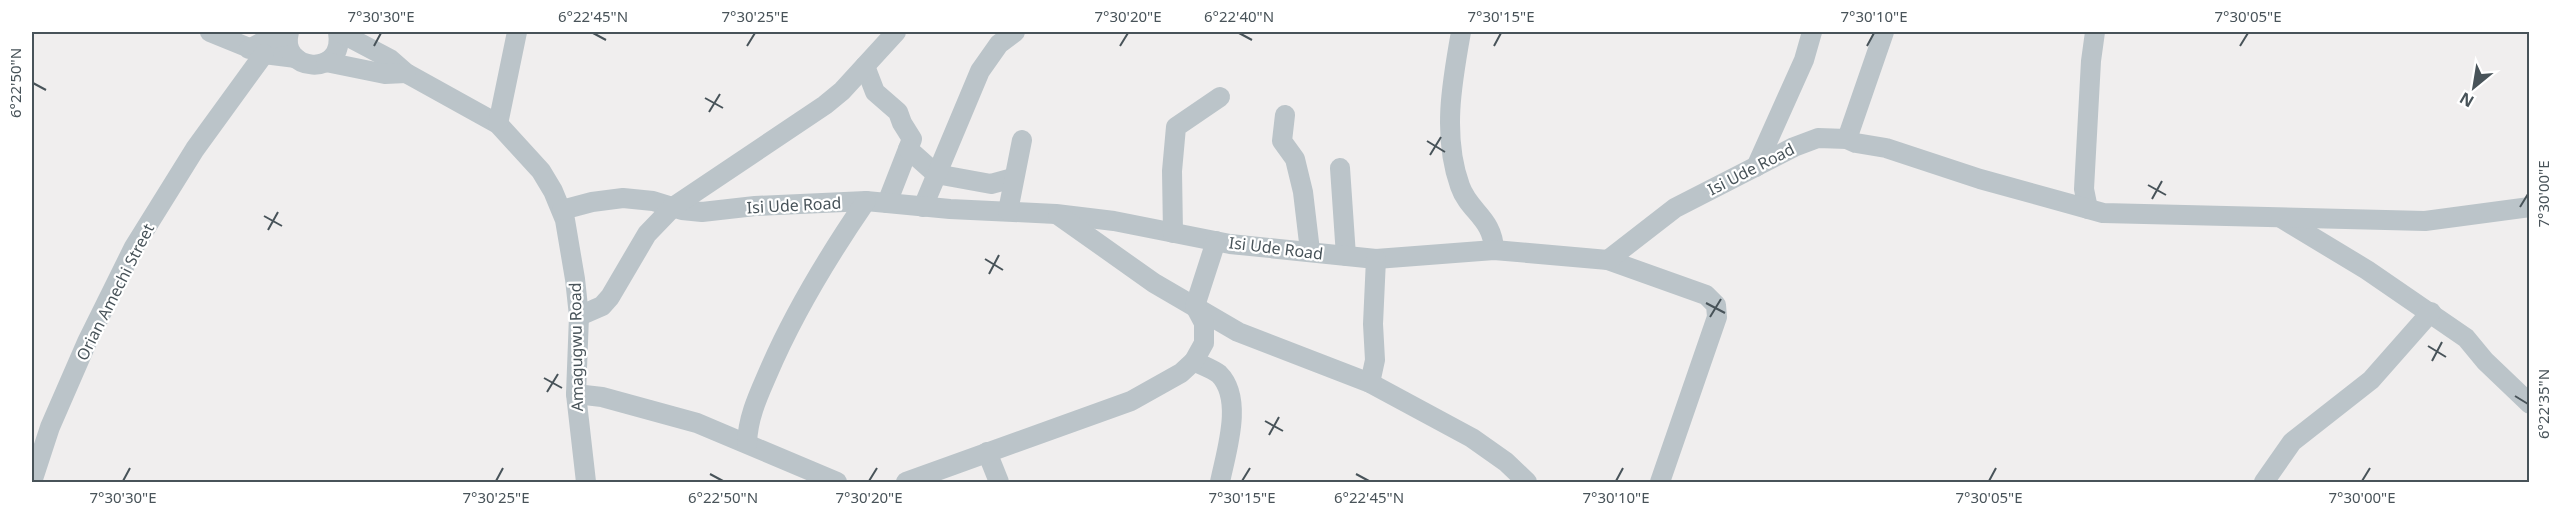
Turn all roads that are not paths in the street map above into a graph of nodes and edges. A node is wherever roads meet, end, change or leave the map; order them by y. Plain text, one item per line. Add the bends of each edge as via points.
1 (210, 32) edge
2 (339, 32) edge
3 (518, 32) edge
4 (896, 32) edge
5 (1015, 32) edge
6 (1461, 32) edge
7 (1812, 32) edge
8 (1884, 32) edge
9 (2095, 32) edge
10 (289, 33) edge
11 (256, 52) junction
12 (296, 58) junction
13 (326, 62) junction
14 (865, 66) junction
15 (406, 73) junction
16 (1220, 97) dead end
17 (1285, 115) dead end
18 (498, 124) junction
19 (1847, 139) junction
20 (1022, 140) dead end
21 (908, 149) junction
22 (1756, 167) junction
23 (1340, 168) dead end
24 (936, 174) junction
25 (1013, 178) junction
26 (866, 201) junction
27 (887, 203) junction
28 (673, 207) junction
29 (922, 207) junction
30 (2529, 207) edge
31 (2088, 209) junction
32 (562, 210) junction
33 (1008, 211) junction
34 (1056, 213) junction
35 (2278, 216) junction
36 (1173, 233) junction
37 (1216, 241) junction
38 (1494, 250) junction
39 (1310, 251) junction
40 (1346, 256) junction
41 (1376, 259) junction
42 (1608, 261) junction
43 (1195, 306) junction
44 (2431, 312) junction
45 (579, 316) junction
46 (1238, 332) junction
47 (1204, 343) junction
48 (1194, 361) junction
49 (1371, 383) junction
50 (576, 394) junction
51 (2529, 404) edge
52 (747, 443) junction
53 (987, 452) junction
54 (834, 482) edge
55 (32, 483) edge
56 (586, 483) edge
57 (906, 483) edge
58 (999, 483) edge
59 (1220, 483) edge
60 (1527, 483) edge
61 (1660, 483) edge
62 (2264, 483) edge

1 - 11 street
2 - 13 street via 338,49
2 - 15 street, Amagugwu Road via 390,59
3 - 18 street
4 - 14 street
5 - 24 street via 999,44 980,71
6 - 38 street via 1449,105 1453,151 1460,187 1487,223
7 - 22 street via 1804,60
8 - 19 street
9 - 31 street via 2084,189
10 - 11 street via 266,40
10 - 12 street via 288,44
11 - 12 street
11 - 55 street, Orian Amechi Street via 134,247 50,427
12 - 13 street via 310,65
13 - 15 street via 385,74
14 - 21 street via 875,92 898,112 912,139
14 - 28 street via 825,105
15 - 18 street, Amagugwu Road
16 - 36 street via 1176,127
17 - 39 street via 1282,141 1295,159
18 - 32 street, Amagugwu Road via 541,171
19 - 22 street, Isi Ude Road via 1807,141
19 - 31 street, Isi Ude Road
20 - 25 street
21 - 24 street
21 - 27 street
22 - 42 street, Isi Ude Road via 1675,208
23 - 40 street
24 - 25 street via 991,184
24 - 29 street
25 - 33 street
26 - 27 street, Isi Ude Road
26 - 28 street, Isi Ude Road via 702,212
26 - 52 street via 821,269 779,348 751,414
27 - 29 street, Isi Ude Road
28 - 32 street, Isi Ude Road via 623,198
28 - 45 street via 647,234 610,297 602,306
29 - 33 street, Isi Ude Road
30 - 35 street, Isi Ude Road via 2425,221
31 - 35 street, Isi Ude Road via 2140,215
32 - 45 street, Amagugwu Road
33 - 34 street, Isi Ude Road
34 - 36 street, Isi Ude Road
34 - 43 street via 1154,283
35 - 44 street
36 - 37 street, Isi Ude Road
37 - 39 street, Isi Ude Road
37 - 43 street
38 - 41 street, Isi Ude Road
38 - 42 street, Isi Ude Road
39 - 40 street, Isi Ude Road
40 - 41 street, Isi Ude Road
41 - 49 street via 1375,360
42 - 61 street via 1706,295 1716,305 1718,317
43 - 46 street
43 - 47 street via 1204,323
44 - 51 street via 2466,338
44 - 62 street via 2371,380 2292,442
45 - 50 street, Amagugwu Road
46 - 47 street
46 - 49 street
47 - 48 street
48 - 53 street via 1181,373 1131,401
48 - 59 street via 1218,374 1231,395 1231,436
49 - 60 street via 1472,438
50 - 52 street via 645,408
50 - 56 street, Amagugwu Road
52 - 54 street
53 - 57 street
53 - 58 street

